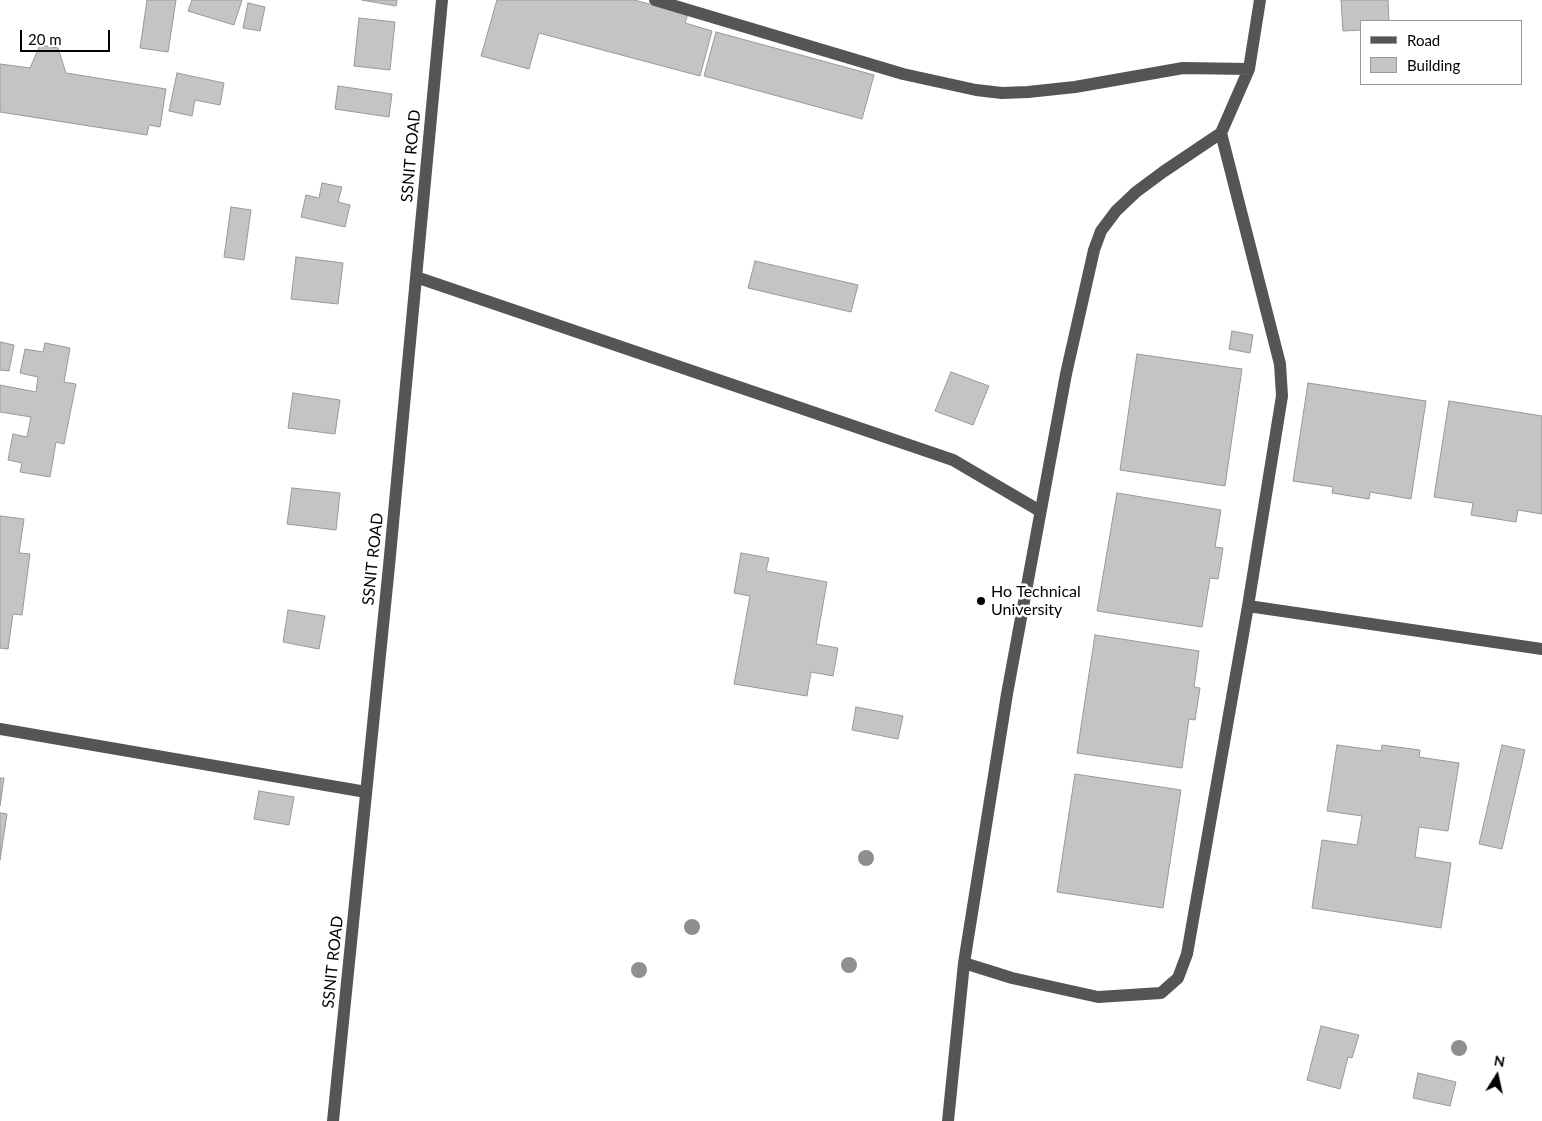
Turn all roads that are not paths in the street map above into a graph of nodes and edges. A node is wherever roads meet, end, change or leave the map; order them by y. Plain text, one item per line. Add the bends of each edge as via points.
1 (442, 0) edge
2 (656, 0) edge
3 (1260, 0) edge
4 (1249, 69) junction
5 (1221, 133) junction
6 (416, 277) junction
7 (1040, 511) junction
8 (1248, 606) junction
9 (1542, 649) edge
10 (0, 729) edge
11 (366, 792) junction
12 (964, 963) junction
13 (333, 1121) edge
14 (948, 1121) edge

1 - 6 street, SSNIT ROAD
2 - 4 street via 903,74 976,90 1028,92 1183,68
3 - 4 street
4 - 5 street
5 - 7 street via 1136,192 1116,210 1101,231 1066,374
5 - 8 street via 1280,364 1282,396
6 - 7 street via 953,460
6 - 11 street, SSNIT ROAD
7 - 12 street
8 - 9 street
8 - 12 street via 1188,954 1178,978 1161,993 1098,997 1012,978
10 - 11 street
11 - 13 street, SSNIT ROAD
12 - 14 street

